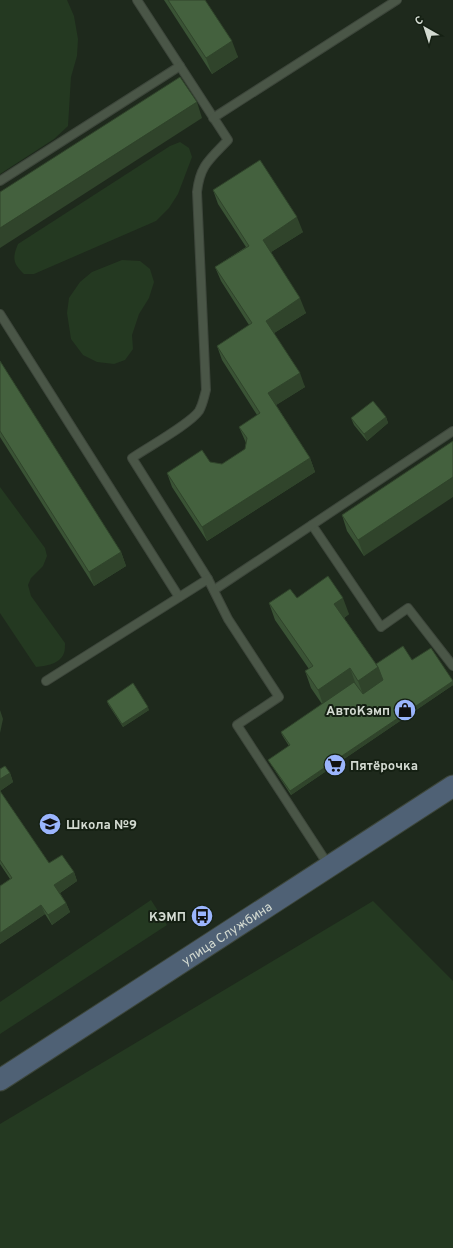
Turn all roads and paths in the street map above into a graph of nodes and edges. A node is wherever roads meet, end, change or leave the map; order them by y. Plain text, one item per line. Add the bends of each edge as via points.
1 (137, 0) edge
2 (397, 0) edge
3 (180, 66) junction
4 (213, 118) junction
5 (0, 181) edge
6 (0, 314) edge
7 (453, 431) edge
8 (312, 525) junction
9 (208, 579) junction
10 (214, 590) junction
11 (179, 597) junction
12 (453, 666) edge
13 (46, 681) dead end
14 (453, 786) edge
15 (329, 866) junction
16 (0, 1080) edge

1 - 3 lane
2 - 4 lane
3 - 4 lane
3 - 5 lane
4 - 9 lane via 228,140 203,167 198,178 206,390 198,412 132,458
6 - 11 lane
7 - 8 lane
8 - 10 lane
8 - 12 lane via 381,627 408,608
9 - 10 lane
9 - 11 lane
10 - 15 lane via 228,619 279,697 237,725
11 - 13 lane
14 - 15 street, улица Службина
15 - 16 street, улица Службина

